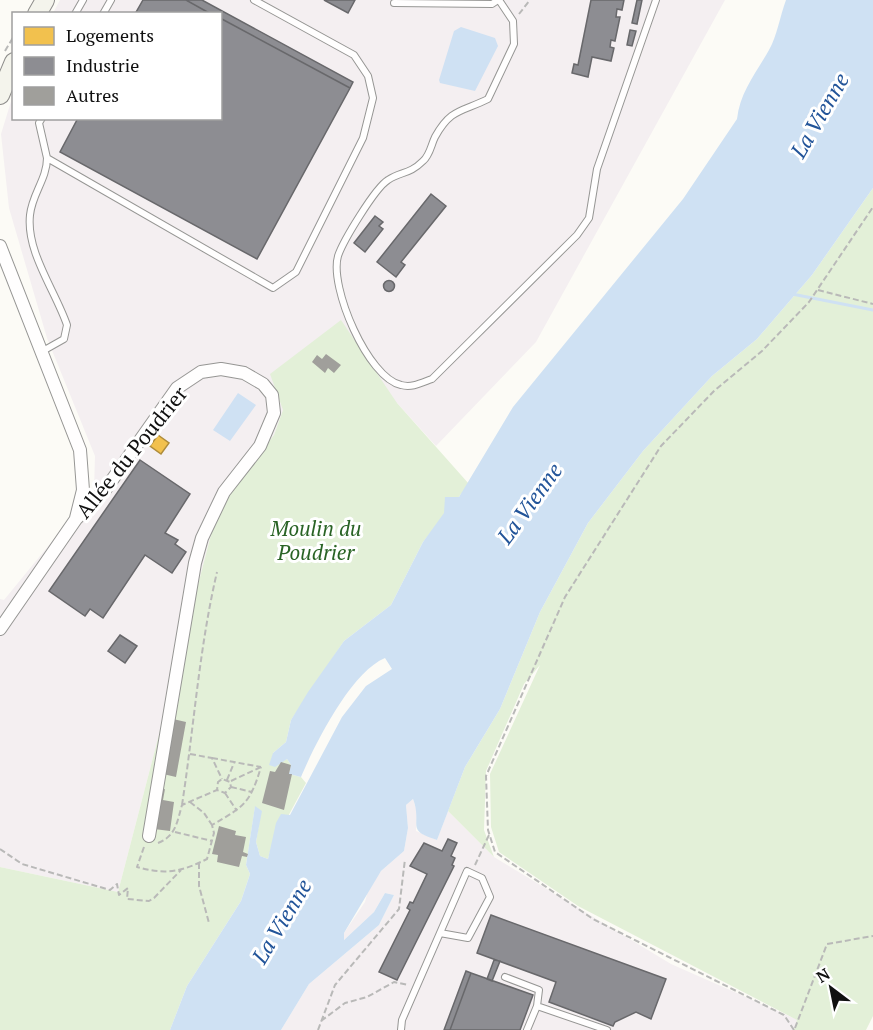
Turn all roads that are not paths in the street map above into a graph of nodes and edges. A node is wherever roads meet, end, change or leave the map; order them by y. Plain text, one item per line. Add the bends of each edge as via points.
1 (254, 0) edge
2 (499, 0) edge
3 (656, 0) edge
4 (394, 3) dead end
5 (12, 67) edge
6 (0, 95) edge
7 (41, 120) edge
8 (47, 158) junction
9 (0, 246) edge
10 (41, 352) junction
11 (75, 519) junction
12 (0, 628) edge
13 (152, 840) road end
14 (440, 933) junction
15 (505, 977) dead end
16 (537, 1006) junction
17 (401, 1030) edge
18 (527, 1030) edge
19 (607, 1030) edge

1 - 8 lane via 354,55 368,76 373,98 363,138 296,272 273,288
2 - 3 lane via 513,21 514,44 488,99 449,116 426,159 411,173 387,180 354,224 338,258 347,314 372,363 390,381 400,385 413,386 432,379 589,219 597,169
2 - 4 lane via 492,4
5 - 6 main road
7 - 8 lane
8 - 10 lane via 47,171 31,204 29,219 32,244 67,325 64,339
9 - 10 street
10 - 11 street via 80,450 83,490
11 - 12 street, Allée du Poudrier
11 - 13 street, Allée du Poudrier via 105,490 177,388 201,372 220,369 244,373 263,384 272,395 274,413 260,446 224,492 197,555
14 - 14 lane via 468,938 490,897 482,878 467,871
14 - 17 lane
15 - 16 lane via 539,990
16 - 18 lane
16 - 19 lane

